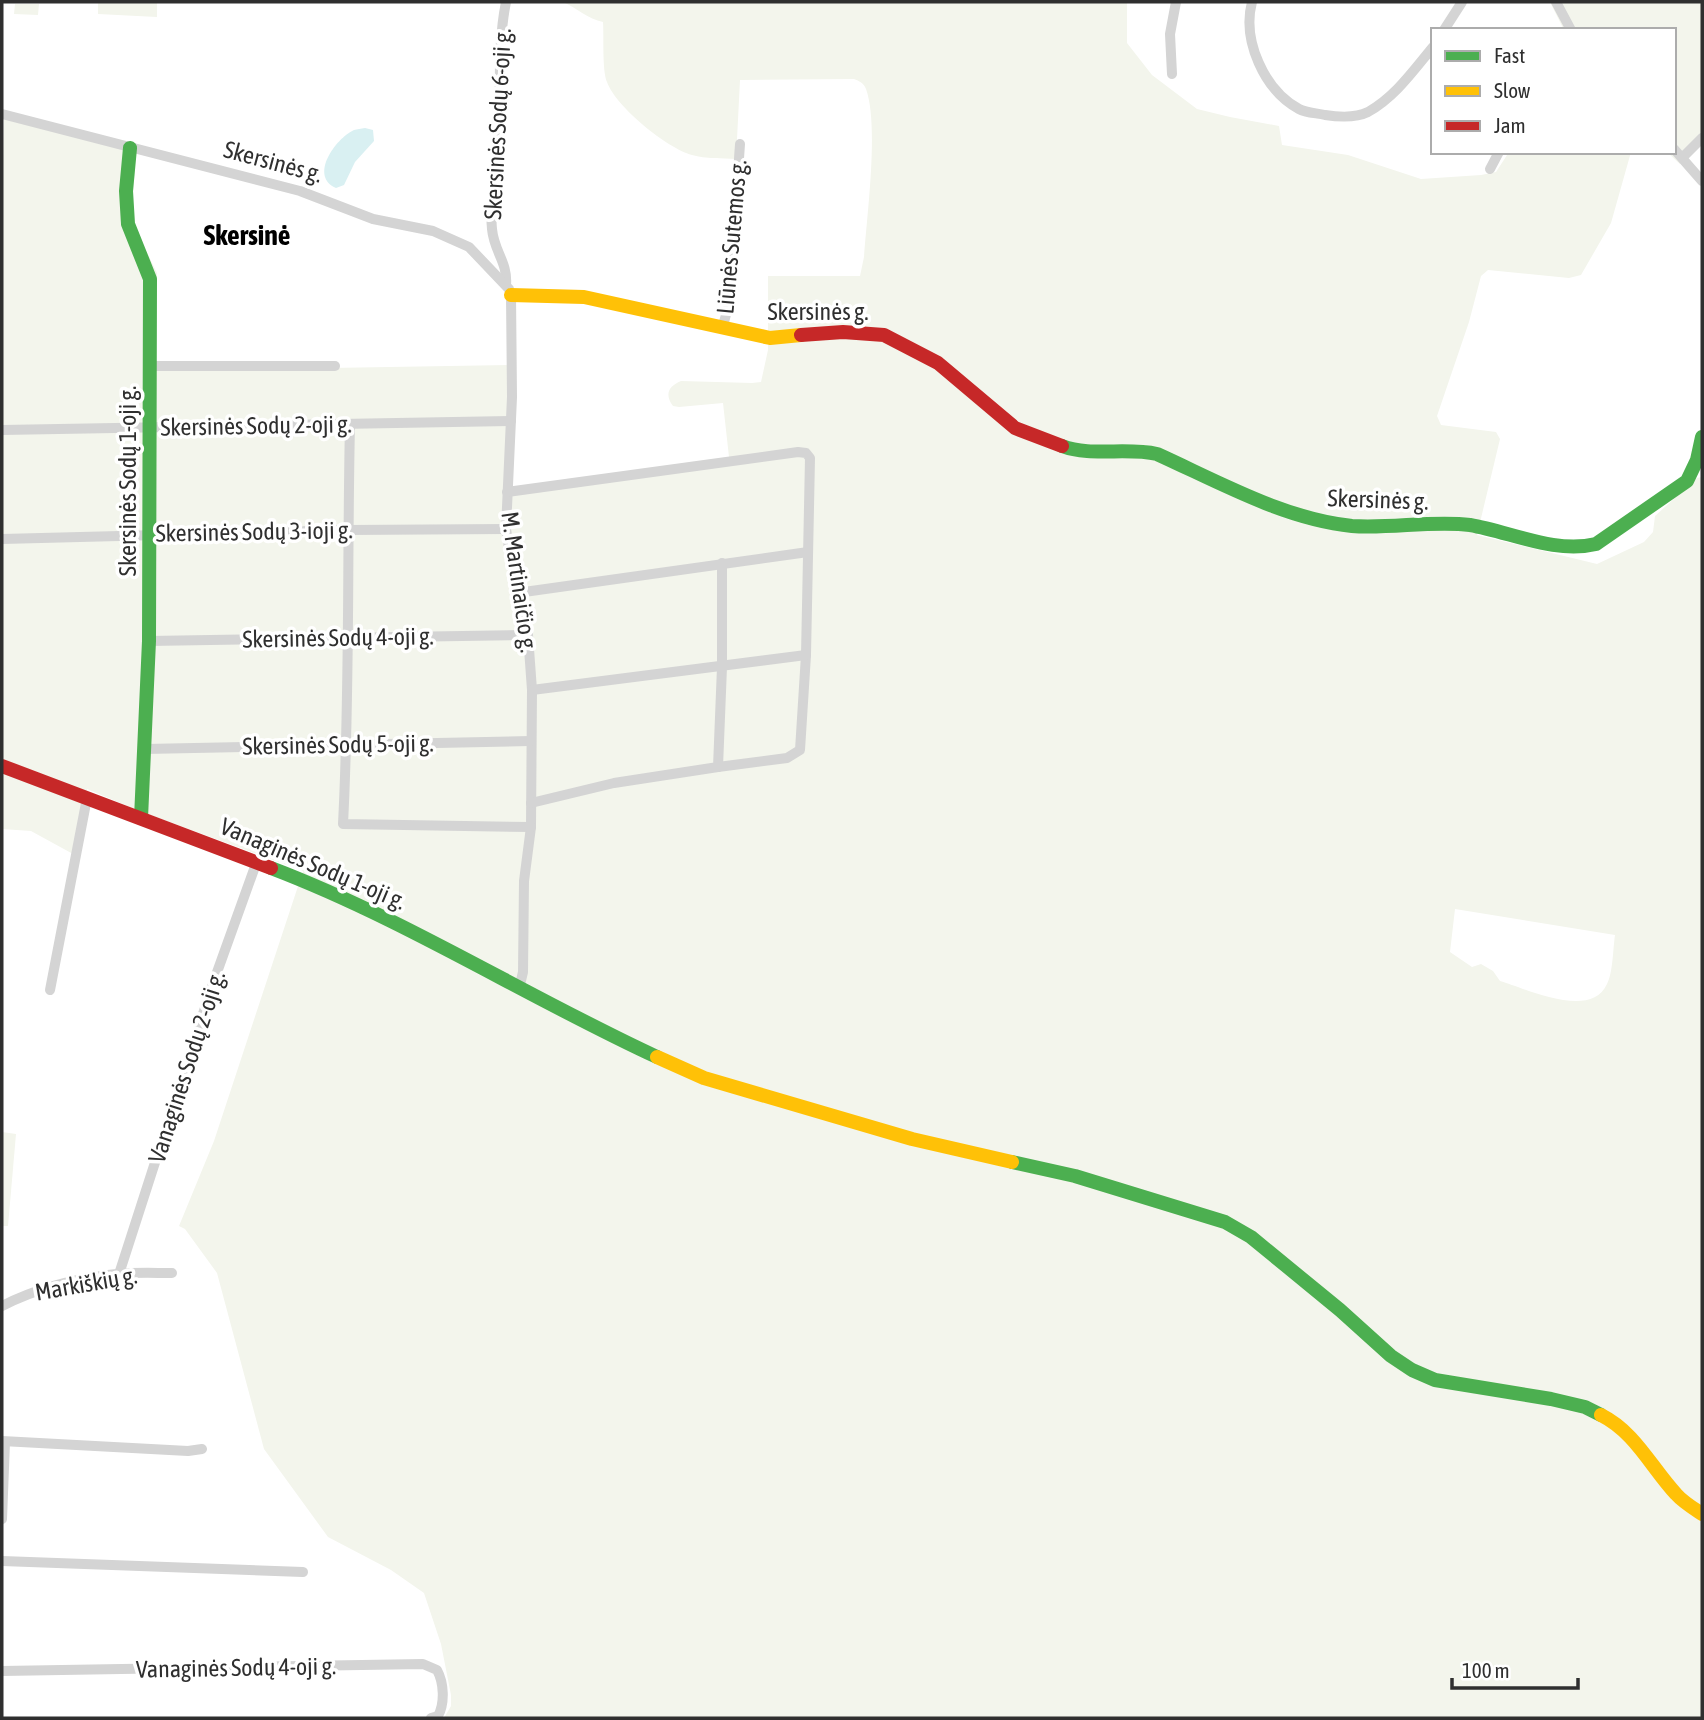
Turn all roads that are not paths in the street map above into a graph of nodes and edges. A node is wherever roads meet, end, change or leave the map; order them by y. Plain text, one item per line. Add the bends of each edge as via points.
1 (506, 2) edge
2 (1176, 2) edge
3 (1252, 2) edge
4 (1556, 2) edge
5 (1459, 3) edge
6 (1445, 28) edge
7 (1570, 28) edge
8 (1431, 49) edge
9 (1172, 74) dead end
10 (2, 114) edge
11 (1702, 138) edge
12 (740, 144) dead end
13 (130, 148) junction
14 (1676, 151) edge
15 (1498, 154) edge
16 (1683, 157) junction
17 (1490, 169) dead end
18 (1702, 181) edge
19 (508, 290) junction
20 (722, 330) junction
21 (151, 366) junction
22 (335, 366) dead end
23 (511, 421) junction
24 (350, 424) junction
25 (151, 428) junction
26 (2, 430) edge
27 (1702, 436) edge
28 (507, 492) junction
29 (506, 529) junction
30 (348, 530) junction
31 (150, 534) junction
32 (2, 539) edge
33 (808, 552) junction
34 (722, 563) junction
35 (517, 593) junction
36 (528, 635) junction
37 (346, 638) junction
38 (149, 641) junction
39 (806, 656) junction
40 (722, 667) junction
41 (532, 690) junction
42 (530, 741) junction
43 (348, 744) junction
44 (145, 749) junction
45 (2, 766) edge
46 (718, 767) junction
47 (87, 798) junction
48 (531, 803) junction
49 (141, 818) junction
50 (531, 827) junction
51 (257, 861) junction
52 (519, 989) junction
53 (50, 990) dead end
54 (119, 1273) junction
55 (172, 1273) dead end
56 (2, 1306) edge
57 (4, 1441) edge
58 (202, 1449) dead end
59 (1702, 1514) edge
60 (2, 1519) edge
61 (2, 1562) edge
62 (303, 1572) dead end
63 (2, 1671) edge
64 (431, 1718) edge

1 - 19 street, Skersinės Sodų 6-oji g. via 491,227
2 - 9 street via 1170,34
3 - 8 street via 1249,16 1262,70 1280,97 1301,111 1340,117 1366,113 1394,93
4 - 7 street
5 - 6 street
10 - 13 street, Skersinės g.
11 - 16 street
12 - 20 street, Liūnės Sutemos g. via 729,304
13 - 19 street, Skersinės g. via 300,191 373,219 433,231 469,247
13 - 21 street, Skersinės Sodų 1-oji g. via 127,221 148,267
14 - 16 street
15 - 17 street
16 - 18 street
19 - 20 street, Skersinės g. via 584,297
19 - 23 street, M. Martinaičio g.
20 - 27 street, Skersinės g. via 770,338 843,332 884,335 938,363 1016,428 1075,451 1157,454 1301,517 1343,525 1468,525 1580,548 1596,544 1687,481
21 - 22 street
21 - 25 street, Skersinės Sodų 1-oji g.
23 - 24 street, Skersinės Sodų 2-oji g.
23 - 28 street, M. Martinaičio g.
24 - 25 street, Skersinės Sodų 2-oji g.
24 - 30 street
25 - 26 street, Skersinės Sodų 2-oji g.
25 - 31 street, Skersinės Sodų 1-oji g.
28 - 29 street, M. Martinaičio g.
28 - 33 street via 806,453 810,458
29 - 30 street, Skersinės Sodų 3-ioji g.
29 - 35 street, M. Martinaičio g.
30 - 31 street, Skersinės Sodų 3-ioji g.
30 - 37 street
31 - 32 street, Skersinės Sodų 3-ioji g.
31 - 38 street, Skersinės Sodų 1-oji g.
33 - 34 street
33 - 39 street
34 - 35 street
34 - 40 street
35 - 36 street, M. Martinaičio g.
36 - 37 street, Skersinės Sodų 4-oji g.
36 - 41 street, M. Martinaičio g.
37 - 38 street, Skersinės Sodų 4-oji g.
37 - 43 street
38 - 44 street, Skersinės Sodų 1-oji g.
39 - 40 street
39 - 46 street via 800,750 788,758
40 - 41 street
40 - 46 street
41 - 42 street, M. Martinaičio g.
42 - 43 street, Skersinės Sodų 5-oji g.
42 - 48 street, M. Martinaičio g.
43 - 44 street, Skersinės Sodų 5-oji g.
43 - 50 street via 343,824
44 - 49 street, Skersinės Sodų 1-oji g.
45 - 47 street, Vanaginės Sodų 1-oji g.
46 - 48 street via 614,783
47 - 49 street, Vanaginės Sodų 1-oji g.
47 - 53 street
48 - 50 street, M. Martinaičio g.
49 - 51 street, Vanaginės Sodų 1-oji g.
50 - 52 street
51 - 52 street, Vanaginės Sodų 1-oji g. via 377,914
51 - 54 street, Vanaginės Sodų 2-oji g.
52 - 59 street, Vanaginės Sodų 1-oji g. via 704,1078 912,1139 1075,1176 1225,1222 1251,1237 1412,1370 1435,1380 1551,1398 1611,1420 1633,1438 1677,1496
54 - 55 street, Markiškių g.
54 - 56 street, Markiškių g. via 45,1289
57 - 58 street
57 - 60 street
61 - 62 street
63 - 64 street, Vanaginės Sodų 4-oji g. via 423,1664 440,1674 443,1701 438,1716

